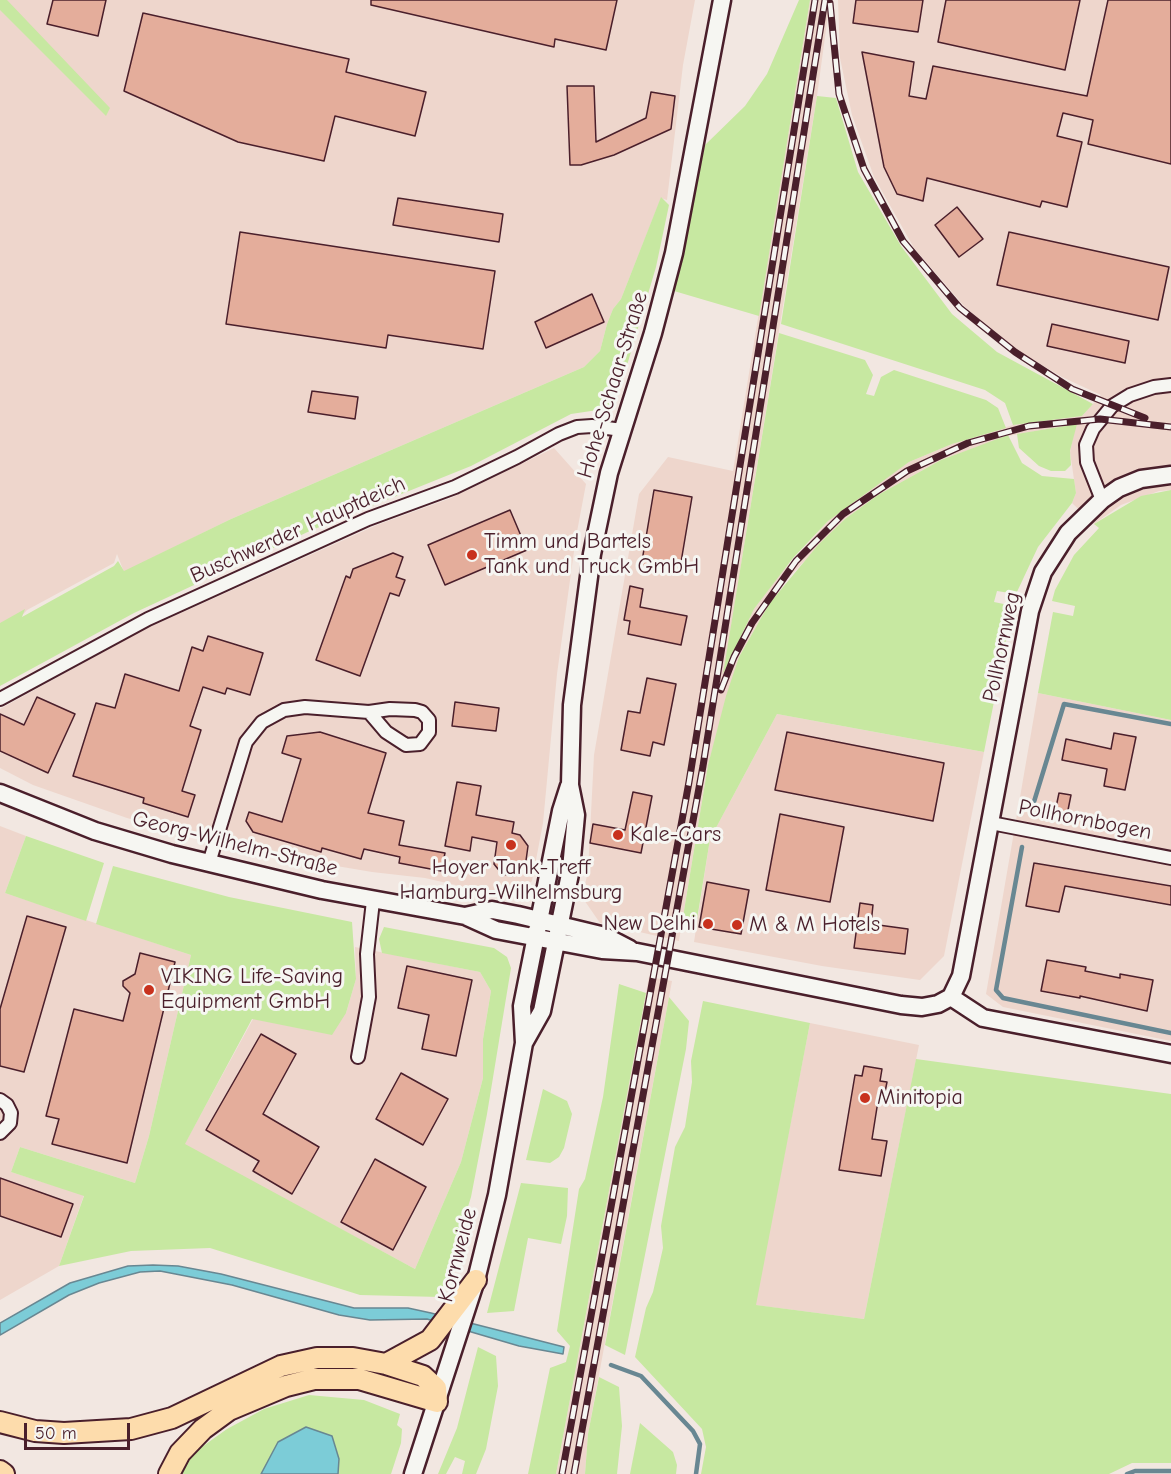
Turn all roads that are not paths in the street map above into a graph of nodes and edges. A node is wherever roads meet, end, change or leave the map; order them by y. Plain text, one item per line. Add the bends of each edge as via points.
1 (722, 0) edge
2 (1171, 385) edge
3 (622, 430) junction
4 (1171, 475) edge
5 (1102, 500) junction
6 (0, 699) edge
7 (369, 712) junction
8 (570, 785) junction
9 (0, 793) edge
10 (991, 823) junction
11 (1171, 858) edge
12 (209, 863) junction
13 (373, 901) junction
14 (465, 916) junction
15 (540, 919) junction
16 (561, 924) junction
17 (536, 938) junction
18 (558, 942) junction
19 (637, 952) junction
20 (954, 993) junction
21 (524, 1043) junction
22 (1171, 1054) edge
23 (358, 1058) dead end
24 (0, 1100) edge
25 (0, 1133) edge
26 (476, 1280) joint
27 (450, 1330) junction
28 (386, 1364) junction
29 (437, 1402) junction
30 (0, 1422) edge
31 (0, 1471) edge
32 (4, 1474) edge
33 (170, 1474) edge
34 (413, 1474) edge

1 - 3 main road, Hohe-Schaar-Straße via 674,252
2 - 5 street via 1130,395 1112,406 1093,429 1086,445 1087,462
3 - 6 street, Buschwerder Hauptdeich via 576,427 559,434 454,487 368,519 148,619
3 - 8 main road, Hohe-Schaar-Straße via 603,500 585,593 574,687
4 - 5 main road, Pollhornweg via 1131,483
5 - 10 main road, Pollhornweg via 1060,543 1035,594
7 - 7 street via 422,712 429,720 429,732 420,744 406,745 386,732
7 - 12 street via 305,707 284,710 262,722 246,742
8 - 15 main road, Hohe-Schaar-Straße via 561,811
8 - 16 main road, Hohe-Schaar-Straße via 576,815
9 - 12 main road, Georg-Wilhelm-Straße via 95,831
10 - 11 street, Pollhornbogen
10 - 20 main road, Pollhornweg via 962,976
12 - 13 main road, Georg-Wilhelm-Straße
13 - 14 main road, Georg-Wilhelm-Straße
13 - 23 street via 368,936 369,997
14 - 15 main road, Georg-Wilhelm-Straße via 492,910
14 - 17 main road, Georg-Wilhelm-Straße via 486,928
15 - 16 main road, Georg-Wilhelm-Straße
15 - 17 main road, Kornweide
16 - 18 main road, Kornweide
16 - 19 main road, Georg-Wilhelm-Straße via 605,936
17 - 18 main road, Georg-Wilhelm-Straße
17 - 21 main road, Kornweide via 522,1006
18 - 19 main road, Georg-Wilhelm-Straße
18 - 21 main road, Kornweide via 542,1011
19 - 20 main road, Georg-Wilhelm-Straße via 912,1007 938,1004
20 - 22 main road via 983,1018
21 - 26 main road, Kornweide via 497,1195
24 - 25 street via 11,1113 10,1123
26 - 27 highway
27 - 28 highway
27 - 29 main road, Kornweide
28 - 29 highway via 428,1380 436,1388
28 - 30 highway via 337,1357 299,1361 262,1374 172,1418 131,1430 64,1433
29 - 33 highway via 359,1380 300,1381 249,1400 214,1420 180,1453
29 - 34 main road, Kornweide
31 - 32 highway

